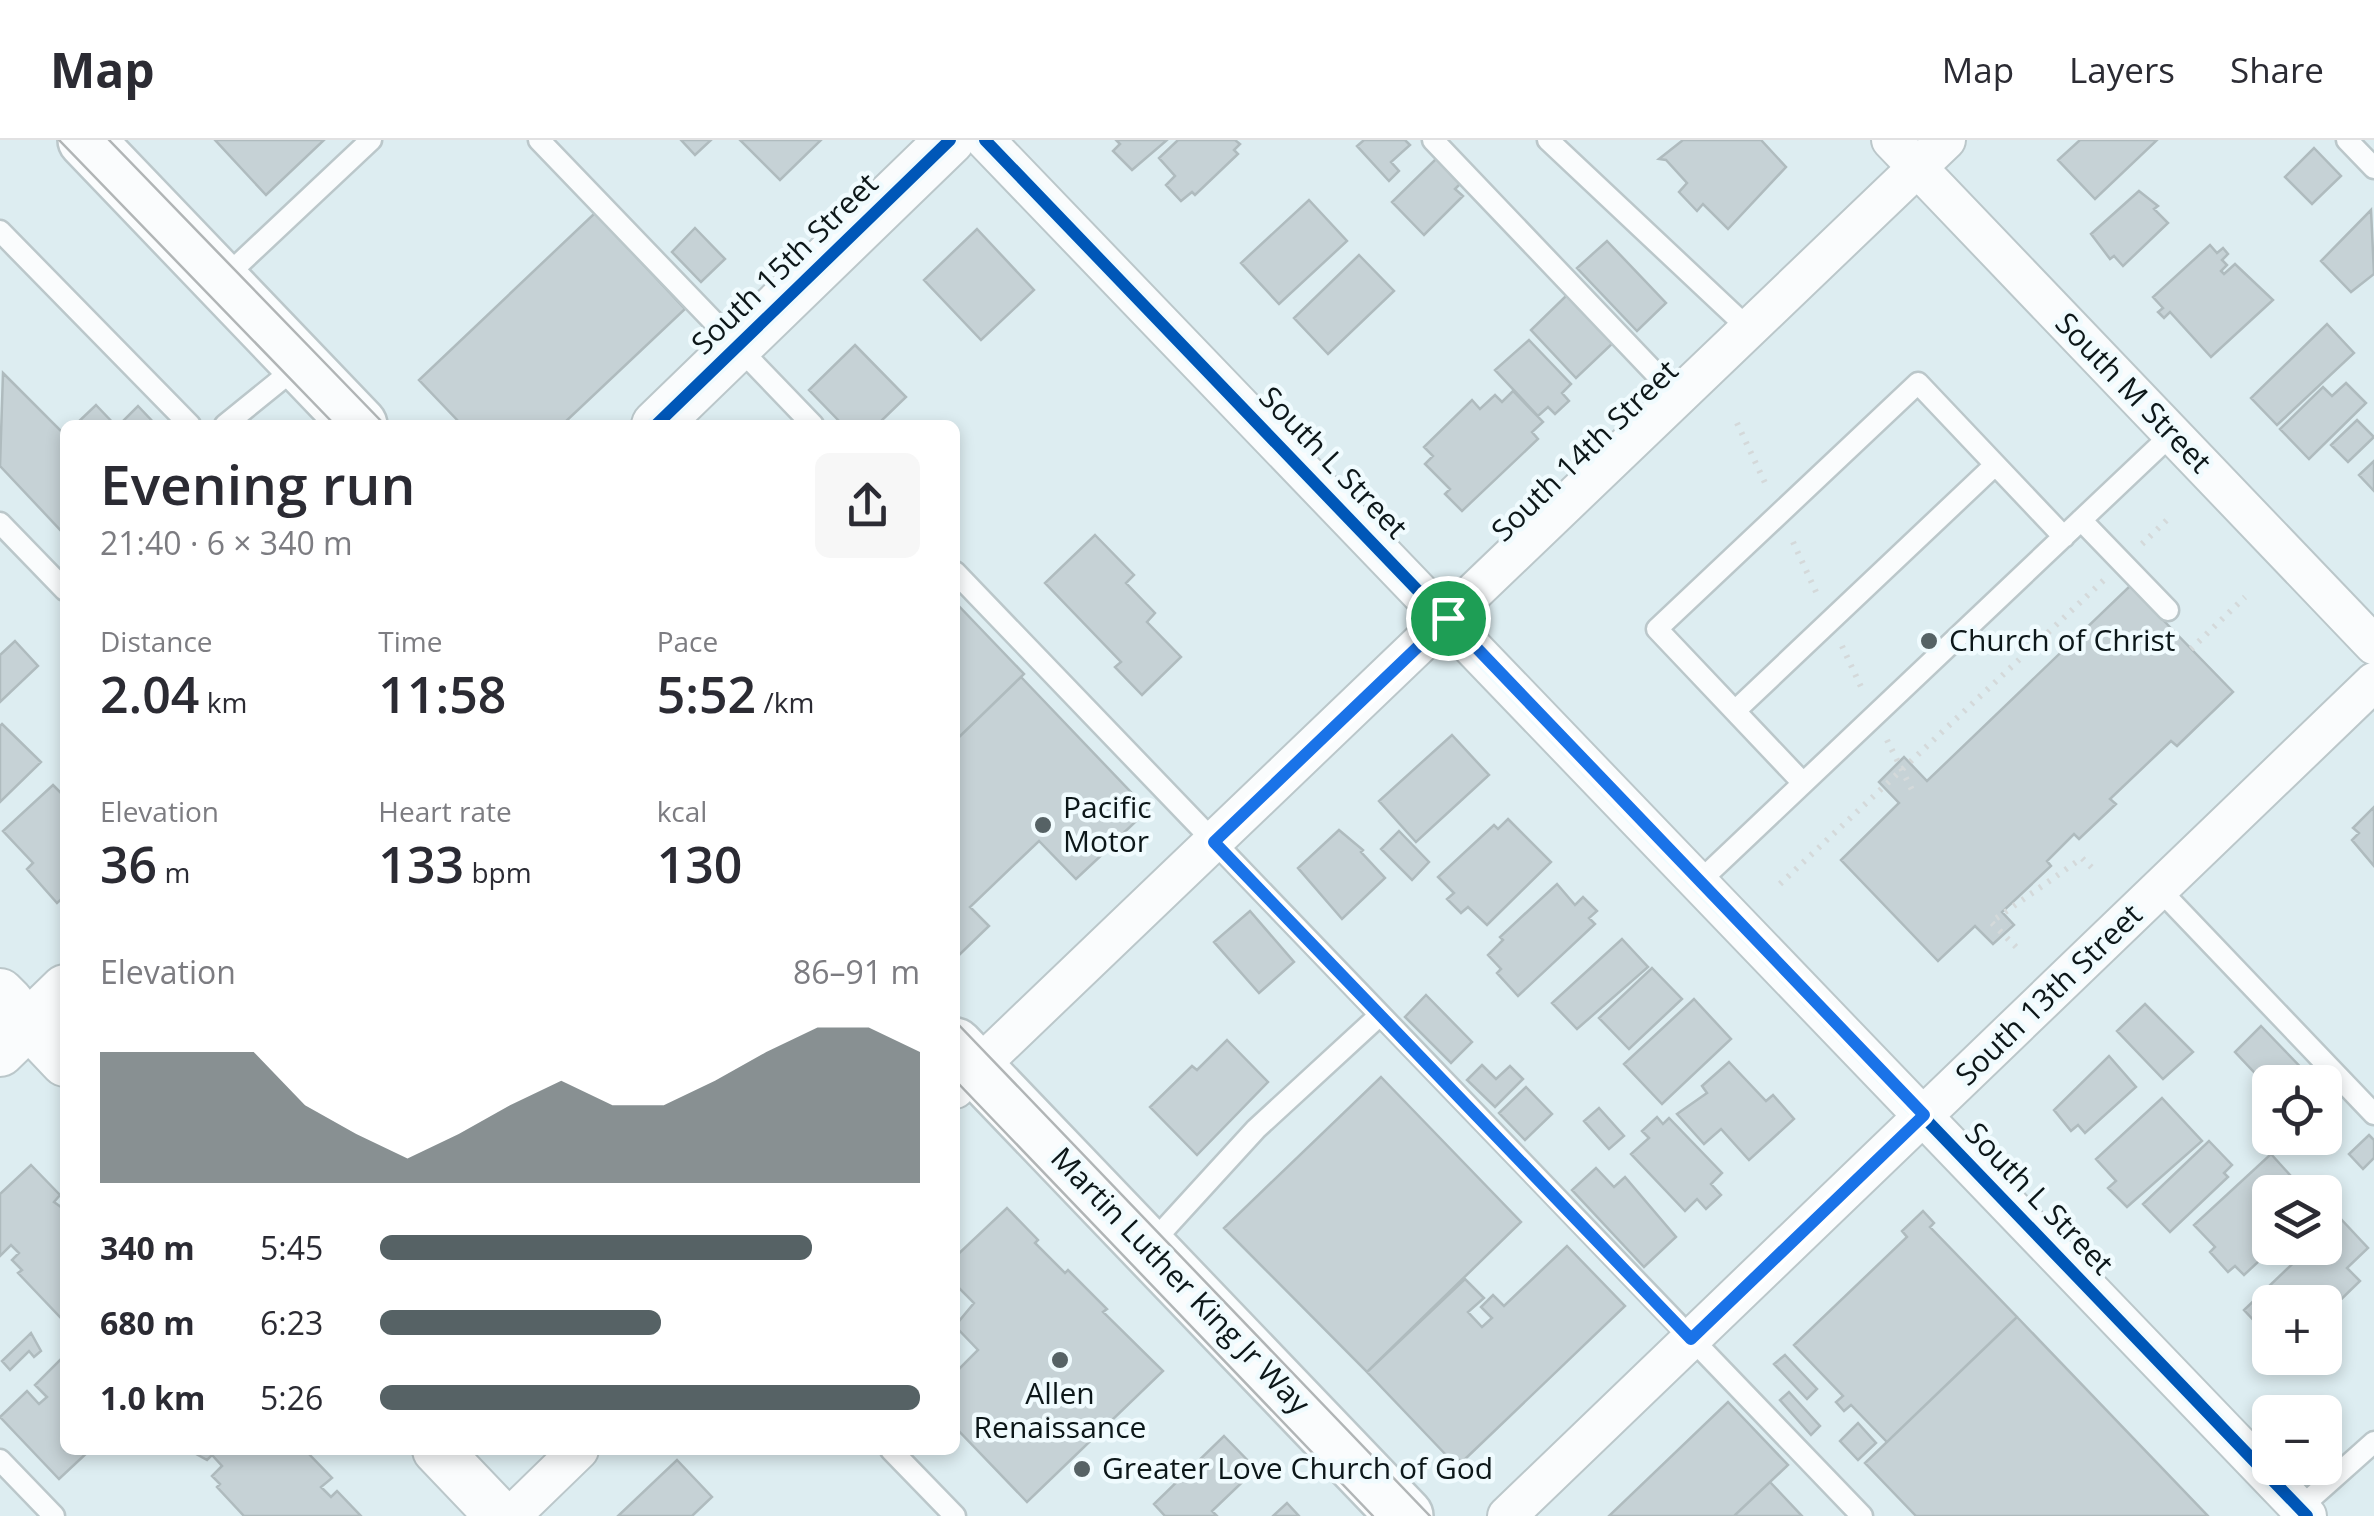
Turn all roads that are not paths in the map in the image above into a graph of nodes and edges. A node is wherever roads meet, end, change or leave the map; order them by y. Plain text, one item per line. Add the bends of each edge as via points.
1 (86, 140) edge
2 (370, 140) edge
3 (539, 140) edge
4 (950, 140) edge
5 (984, 140) edge
6 (1433, 140) edge
7 (1548, 140) edge
8 (1891, 140) edge
9 (1946, 140) edge
10 (2348, 140) edge
11 (1918, 167) junction
12 (2374, 168) edge
13 (0, 231) edge
14 (221, 280) junction
15 (1749, 329) junction
16 (737, 345) junction
17 (301, 363) junction
18 (1678, 398) junction
19 (185, 420) edge
20 (231, 420) edge
21 (355, 420) edge
22 (661, 420) edge
23 (809, 420) edge
24 (2172, 434) junction
25 (1995, 464) junction
26 (2081, 520) junction
27 (0, 523) edge
28 (2064, 537) junction
29 (960, 577) edge
30 (60, 585) edge
31 (2168, 610) dead end
32 (1448, 618) junction
33 (2374, 645) edge
34 (2374, 682) edge
35 (1734, 711) junction
36 (1803, 783) junction
37 (1214, 842) junction
38 (1700, 881) junction
39 (2159, 890) junction
40 (1380, 1015) junction
41 (23, 1016) edge
42 (60, 1057) edge
43 (962, 1068) edge
44 (2374, 1114) edge
45 (1924, 1115) junction
46 (1148, 1248) junction
47 (1691, 1339) junction
48 (2374, 1442) edge
49 (443, 1455) edge
50 (574, 1455) edge
51 (897, 1455) edge
52 (0, 1460) edge
53 (2304, 1512) edge
54 (54, 1516) edge
55 (500, 1516) edge
56 (511, 1516) edge
57 (955, 1516) edge
58 (1405, 1516) edge
59 (1507, 1516) edge
60 (1862, 1516) edge

1 - 14 main road
2 - 14 lane
3 - 16 lane
4 - 16 street, South 15th Street
5 - 32 street, South L Street
6 - 18 lane
7 - 15 lane
8 - 11 street, South M Street
9 - 11 street, South 14th Street
10 - 12 lane
11 - 15 street, South 14th Street
11 - 24 street, South M Street
13 - 19 lane
14 - 17 main road
15 - 18 street, South 14th Street
16 - 22 street, South 15th Street
16 - 23 lane
17 - 20 lane
17 - 21 main road
18 - 32 street, South 14th Street
24 - 26 lane
24 - 33 street, South M Street
25 - 28 lane
25 - 35 lane
25 - 35 lane via 1918,382 1657,630
26 - 28 lane
26 - 31 lane
27 - 30 lane
28 - 36 lane
29 - 37 lane
32 - 37 street, South 14th Street
32 - 38 street, South L Street
34 - 39 street, South 13th Street
35 - 36 lane
36 - 38 lane
37 - 40 lane
37 - 43 street, South 14th Street
38 - 45 street, South L Street
39 - 44 lane
39 - 45 street, South 13th Street
40 - 46 lane via 1256,1129
40 - 47 lane
41 - 42 street
43 - 46 main road, Martin Luther King Jr Way
45 - 47 street, South 13th Street
45 - 53 street, South L Street
46 - 58 main road, Martin Luther King Jr Way
47 - 59 street, South 13th Street
47 - 60 lane
48 - 53 lane
49 - 55 street
50 - 56 street
51 - 57 lane
52 - 54 lane

